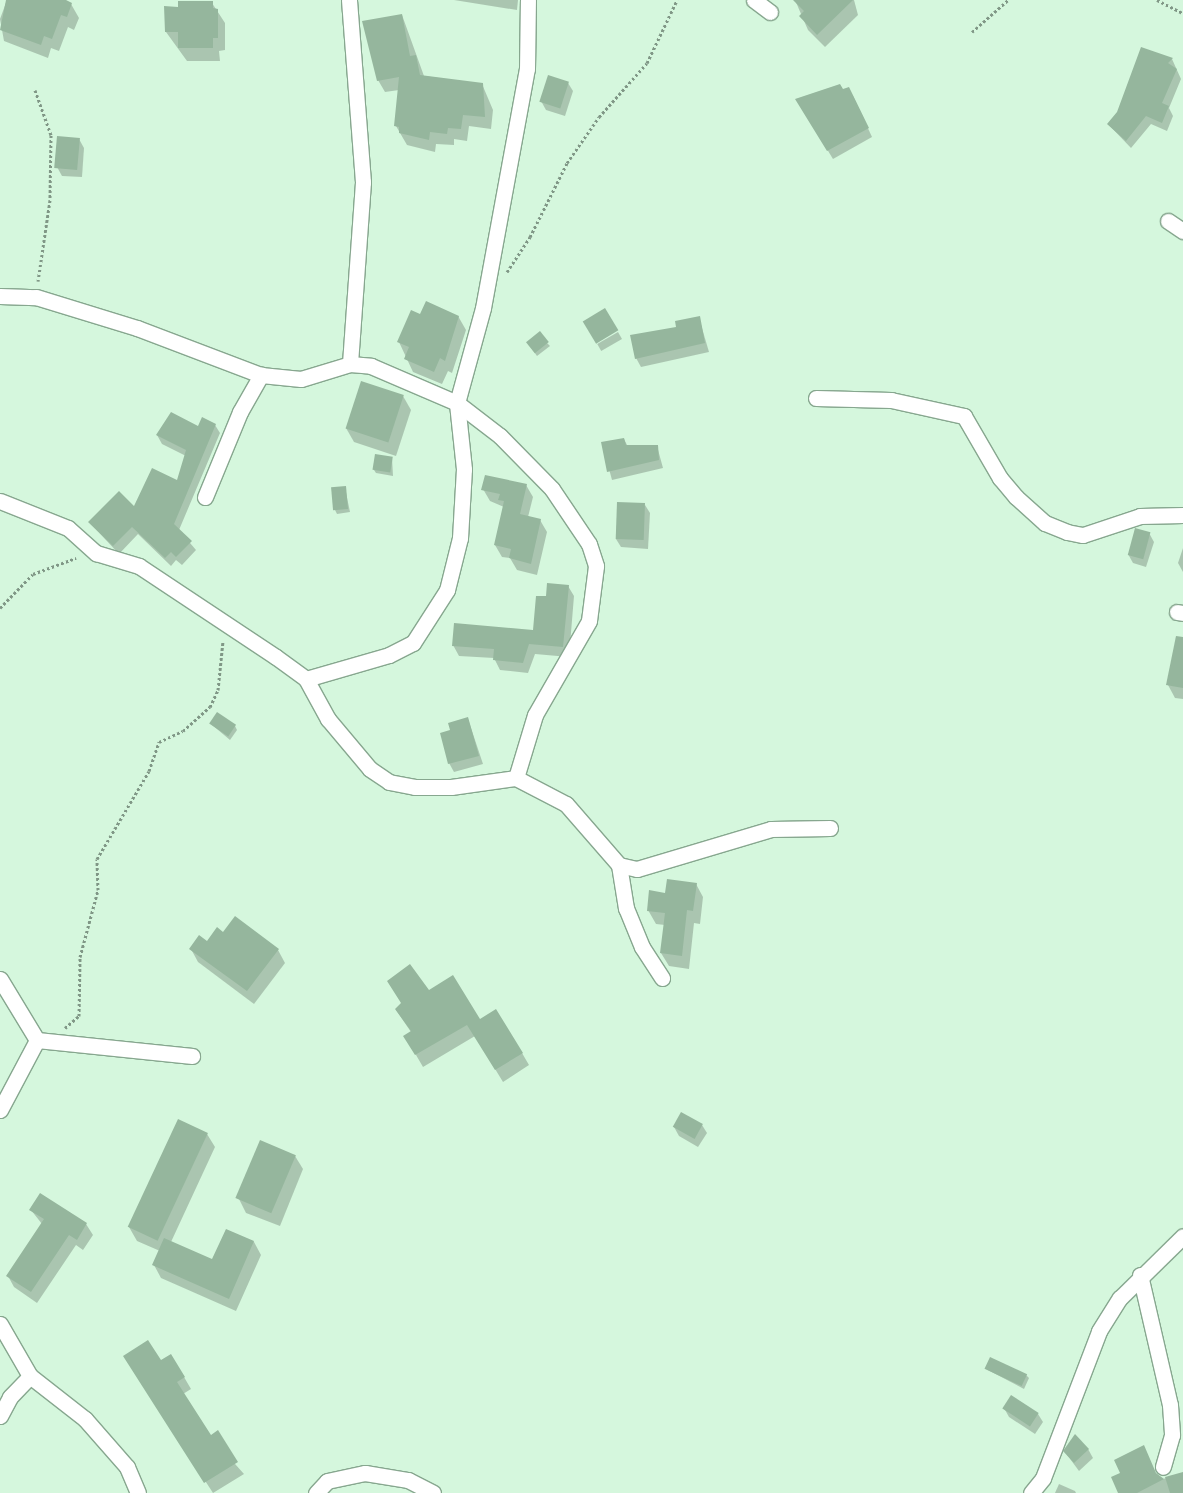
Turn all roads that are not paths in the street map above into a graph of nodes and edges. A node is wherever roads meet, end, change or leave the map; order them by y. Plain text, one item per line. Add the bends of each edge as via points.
1 (349, 0) edge
2 (528, 0) edge
3 (754, 0) edge
4 (770, 12) dead end
5 (1168, 221) dead end
6 (1183, 231) edge
7 (0, 296) edge
8 (350, 364) junction
9 (261, 375) junction
10 (816, 398) dead end
11 (457, 403) junction
12 (205, 497) dead end
13 (0, 501) edge
14 (1183, 515) edge
15 (306, 679) junction
16 (516, 778) junction
17 (830, 828) dead end
18 (619, 865) junction
19 (662, 978) dead end
20 (0, 979) edge
21 (37, 1040) junction
22 (192, 1056) dead end
23 (0, 1110) edge
24 (1183, 1236) edge
25 (1140, 1275) junction
26 (0, 1324) edge
27 (30, 1376) junction
28 (0, 1416) edge
29 (1164, 1467) dead end
30 (138, 1493) edge
31 (316, 1493) edge
32 (433, 1493) edge
33 (1031, 1493) edge

1 - 8 street via 363,182
2 - 11 street via 527,69 483,308
3 - 4 street
5 - 6 street
7 - 9 street via 36,297 138,328
8 - 9 street via 301,379
8 - 11 street via 371,366
9 - 12 street via 240,412
10 - 14 street via 891,400 964,416 1000,478 1016,497 1045,523 1067,532 1083,535 1140,516
11 - 15 street via 464,470 460,538 447,590 413,643 389,655
11 - 16 street via 500,436 552,490 589,544 596,566 589,621 535,715
13 - 15 street via 68,528 96,553 138,566
15 - 16 street via 328,719 370,769 390,782 415,787 451,787
16 - 18 street via 566,804
17 - 18 street via 771,830 657,866 637,869
18 - 19 street via 626,908 642,947
20 - 21 street
21 - 22 street
21 - 23 street
24 - 25 street
25 - 29 street via 1170,1405 1172,1435
25 - 33 street via 1099,1331 1043,1478
26 - 27 street
27 - 28 street via 10,1397
27 - 30 street via 85,1419 127,1466
31 - 32 street via 327,1481 365,1473 408,1480

